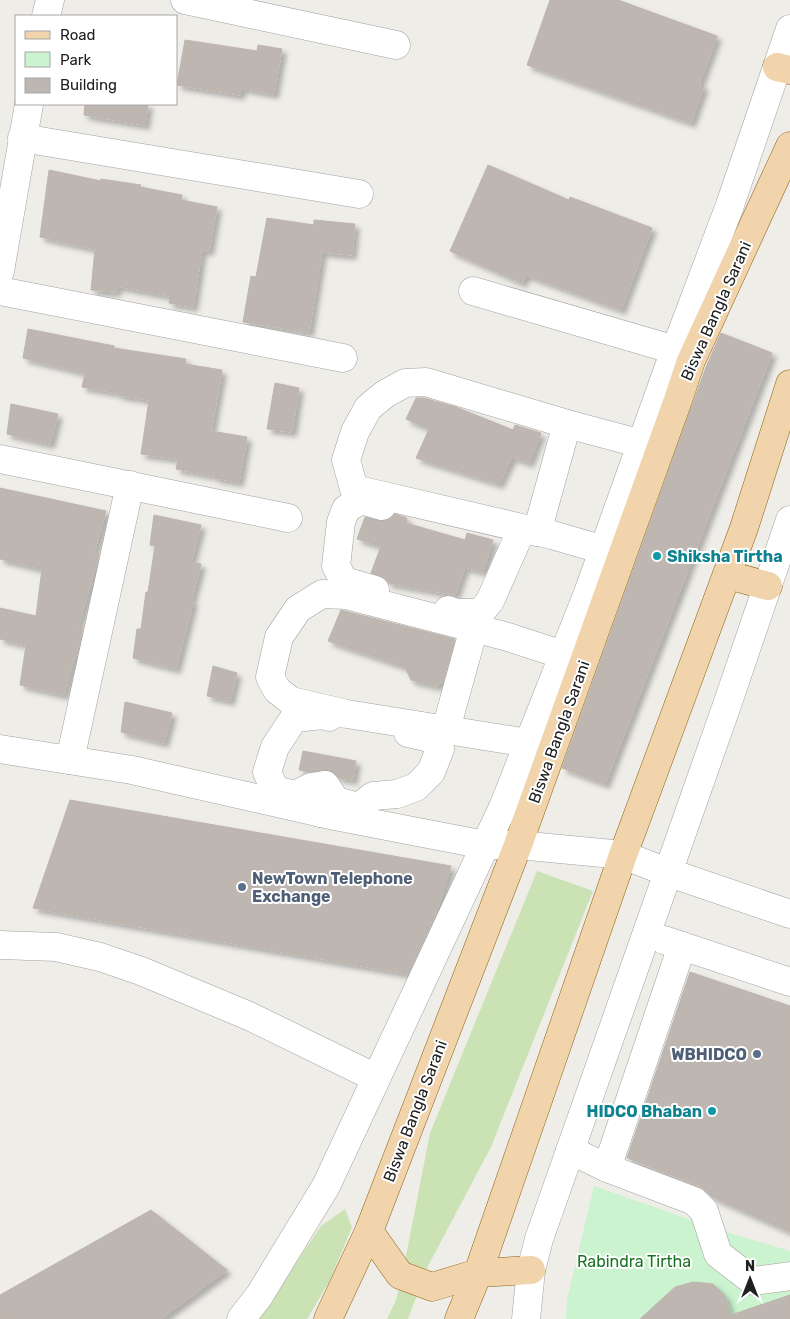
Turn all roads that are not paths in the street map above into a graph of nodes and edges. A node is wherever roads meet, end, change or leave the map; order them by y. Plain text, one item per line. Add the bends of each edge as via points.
1 (50, 0) edge
2 (185, 0) edge
3 (46, 15) edge
4 (790, 28) edge
5 (396, 45) dead end
6 (784, 68) edge
7 (29, 105) edge
8 (22, 138) junction
9 (790, 146) edge
10 (359, 194) dead end
11 (0, 271) edge
12 (0, 291) edge
13 (473, 291) dead end
14 (683, 356) junction
15 (343, 358) dead end
16 (664, 383) joint
17 (790, 384) edge
18 (785, 418) edge
19 (574, 426) junction
20 (642, 444) junction
21 (0, 459) edge
22 (130, 484) junction
23 (288, 518) dead end
24 (790, 520) edge
25 (535, 536) junction
26 (601, 558) junction
27 (728, 575) junction
28 (768, 586) junction
29 (477, 620) junction
30 (567, 647) junction
31 (446, 729) junction
32 (528, 743) junction
33 (0, 749) edge
34 (70, 760) junction
35 (325, 785) junction
36 (320, 813) junction
37 (485, 845) junction
38 (518, 845) junction
39 (623, 855) junction
40 (668, 872) junction
41 (790, 914) edge
42 (646, 934) junction
43 (0, 945) edge
44 (682, 946) junction
45 (790, 982) edge
46 (376, 1078) junction
47 (570, 1150) junction
48 (606, 1168) junction
49 (368, 1231) junction
50 (531, 1270) junction
51 (478, 1273) junction
52 (790, 1276) edge
53 (241, 1319) edge
54 (328, 1319) edge
55 (459, 1319) edge
56 (526, 1319) edge

1 - 3 street
2 - 5 street
4 - 6 street
6 - 14 street via 730,205
7 - 8 street
8 - 10 street
8 - 11 street
9 - 14 main road, Biswa Bangla Sarani
12 - 15 street
13 - 14 street
14 - 16 main road
14 - 38 main road, Biswa Bangla Sarani via 678,400
16 - 20 street
17 - 18 main road
18 - 27 main road
19 - 20 street
19 - 25 street
19 - 25 street via 426,382 405,383 385,394 368,408 355,432 346,460 354,489
20 - 26 street
21 - 22 street
22 - 23 street
22 - 34 street
24 - 28 street
25 - 26 street via 537,545
25 - 29 street
25 - 29 street via 361,500 346,510 341,522 336,566 344,581
26 - 30 street
27 - 28 main road
27 - 39 main road
28 - 40 street
29 - 30 street
29 - 31 street
29 - 31 street via 346,595 322,594 298,609 279,637 270,677 277,690 291,701 346,714
30 - 32 street
31 - 32 street
32 - 37 street
33 - 34 street
34 - 36 street via 132,770
35 - 35 street via 311,787 295,795 275,790 267,772 275,747 294,718 322,715 435,739 440,749 431,772 416,787 397,794 373,796 359,807 336,800
35 - 36 street
36 - 37 street
37 - 38 street
37 - 46 street
38 - 39 street
38 - 49 main road, Biswa Bangla Sarani
39 - 40 street
39 - 51 main road
40 - 41 street
40 - 42 street
42 - 44 street
42 - 47 street
43 - 46 street via 56,947 141,970 249,1016
44 - 45 street
44 - 48 street
46 - 53 street via 326,1186
47 - 48 street
47 - 50 street
48 - 52 street via 694,1201 704,1211 718,1254 753,1281
49 - 51 main road via 400,1275 432,1286
49 - 54 main road, Biswa Bangla Sarani
50 - 51 main road
50 - 56 street
51 - 55 main road

